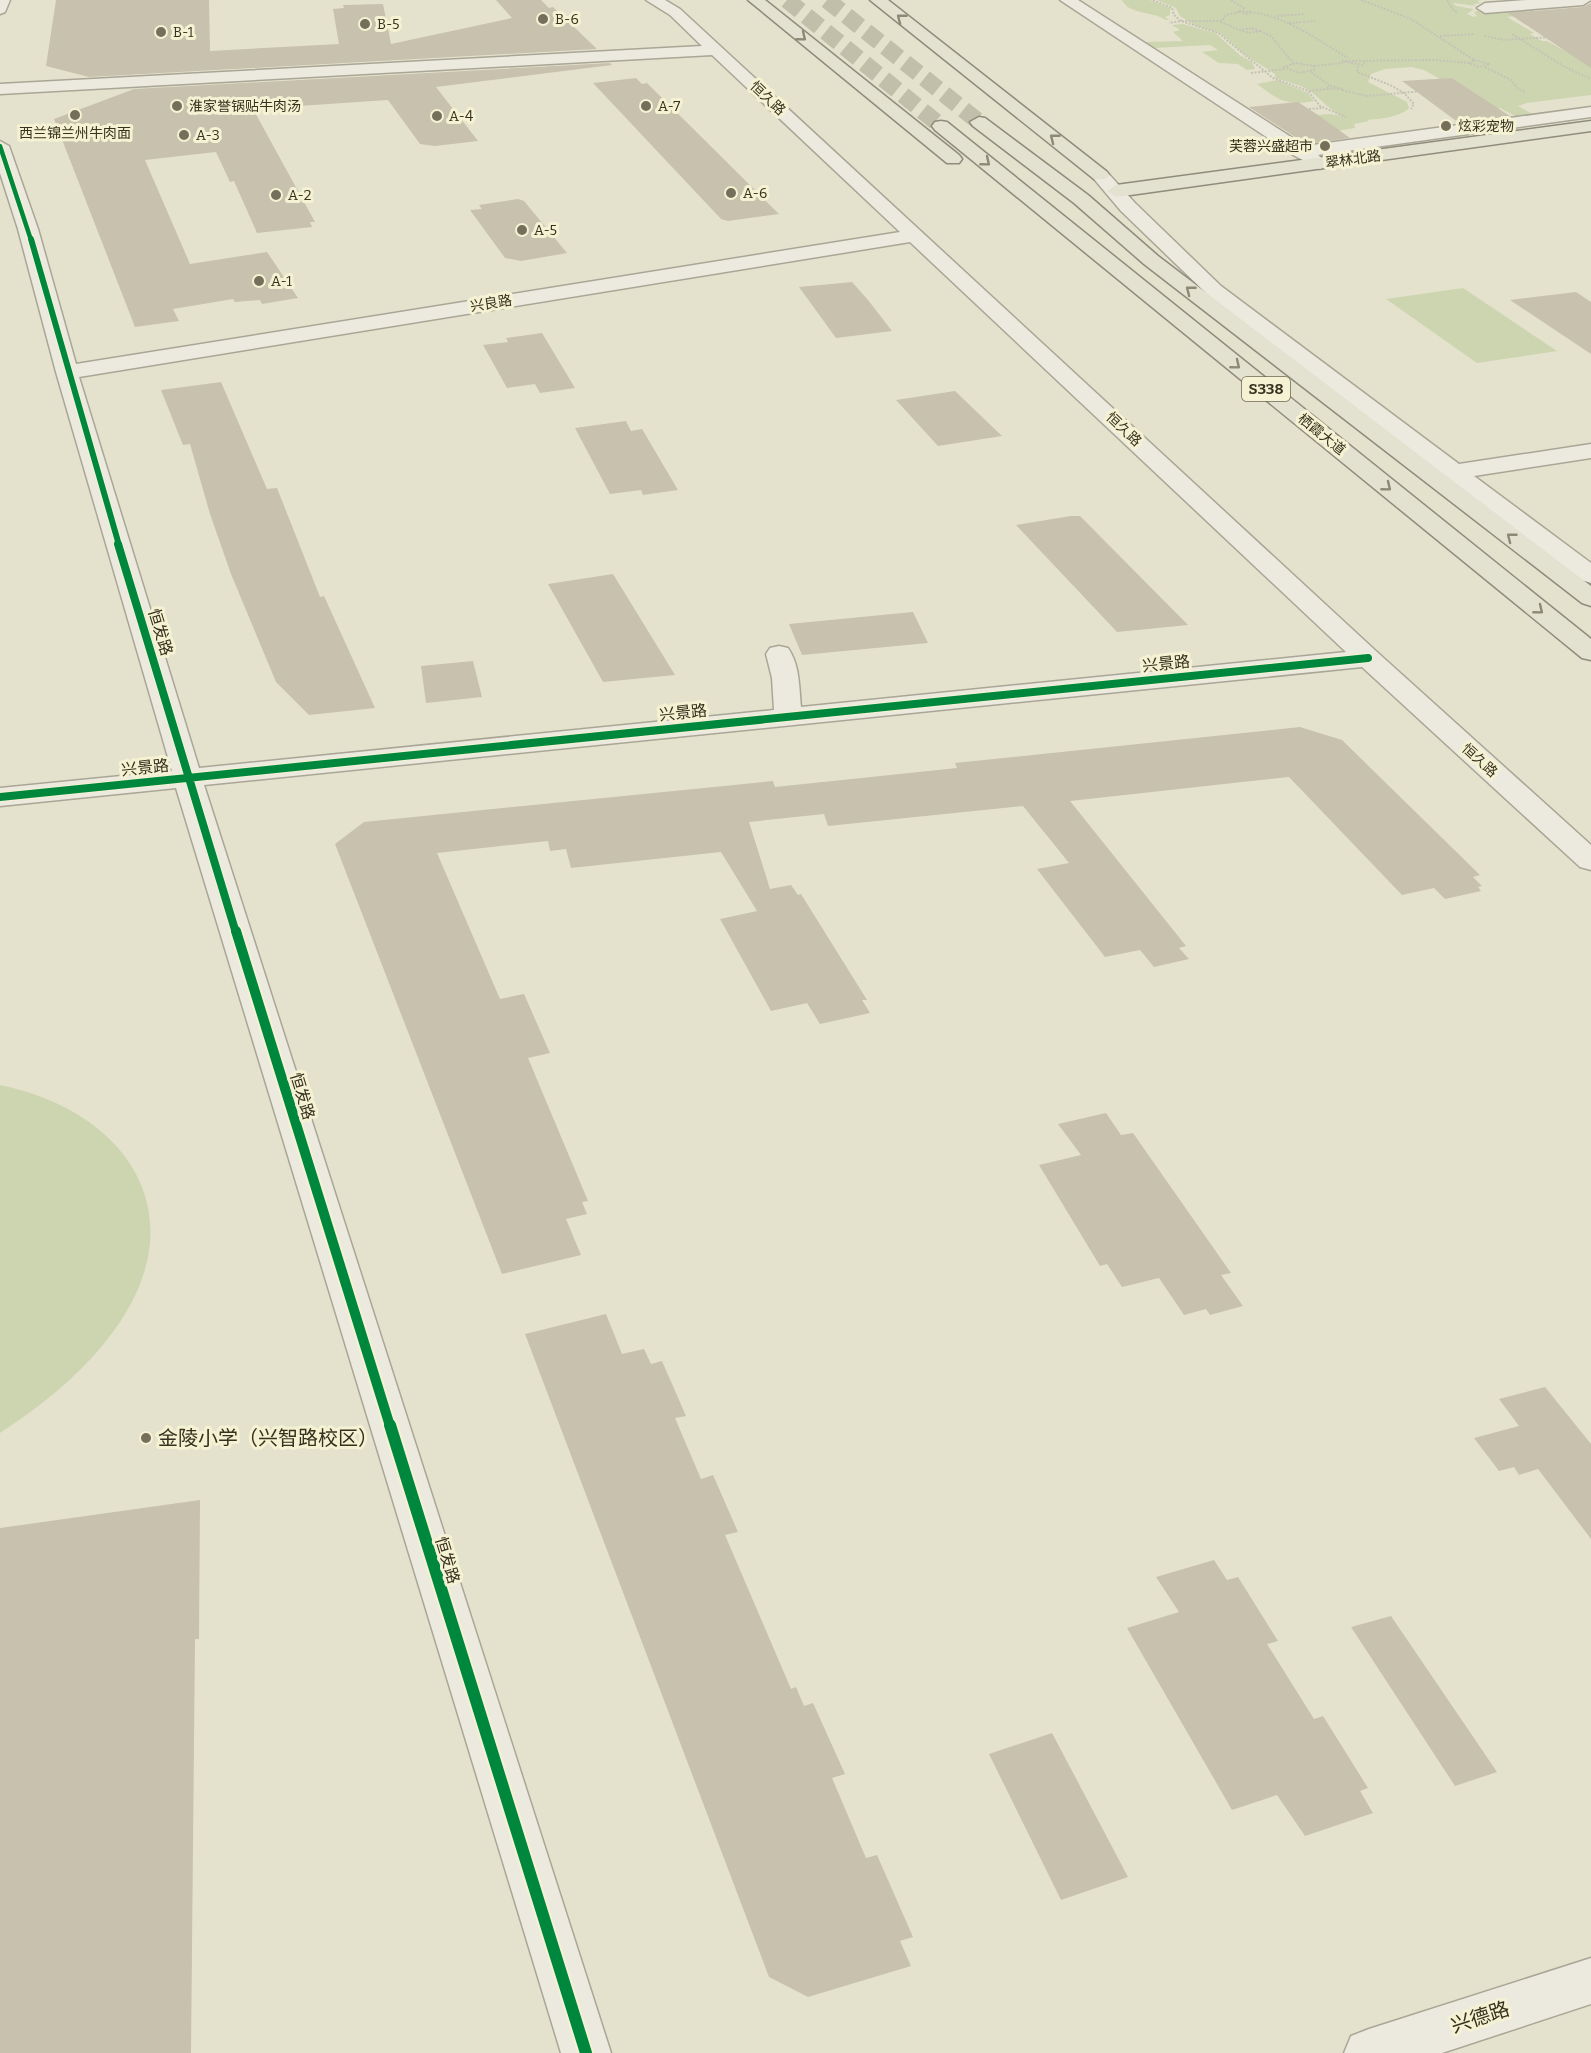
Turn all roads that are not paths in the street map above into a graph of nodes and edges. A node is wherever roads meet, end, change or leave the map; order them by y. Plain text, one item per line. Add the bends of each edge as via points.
1 (2, 0) edge
2 (654, 0) edge
3 (756, 0) edge
4 (878, 0) edge
5 (1068, 0) edge
6 (1585, 0) edge
7 (1591, 2) edge
8 (1485, 8) dead end
9 (0, 9) edge
10 (716, 50) junction
11 (0, 89) edge
12 (1507, 106) dead end
13 (1591, 112) edge
14 (1533, 119) junction
15 (1057, 120) dead end
16 (979, 122) tunnel mouth
17 (941, 126) tunnel mouth
18 (1591, 126) edge
19 (1591, 135) edge
20 (0, 146) edge
21 (1301, 152) junction
22 (1320, 164) junction
23 (1100, 175) junction
24 (1122, 199) junction
25 (915, 235) junction
26 (1200, 336) junction
27 (68, 372) junction
28 (1591, 450) edge
29 (1451, 472) junction
30 (1591, 575) edge
31 (1591, 598) edge
32 (1591, 652) edge
33 (779, 654) dead end
34 (1368, 658) junction
35 (788, 717) junction
36 (188, 778) junction
37 (0, 797) edge
38 (1591, 861) edge
39 (1591, 1981) edge
40 (586, 2053) edge
41 (1369, 2053) edge

1 - 9 street
2 - 10 street, 恒久路 via 675,12
3 -> 26 main road via 1056,243
23 -> 4 main road
5 - 21 street
6 - 7 street
6 - 8 street
10 - 11 street
10 - 25 street, 恒久路
12 - 14 street
13 - 14 street
14 - 21 street
15 - 23 main road via 1074,136
31 -> 16 main road, S338 via 1151,260
17 -> 26 main road, 栖霞大道 / S338
18 - 22 main road, 翠林北路
19 - 24 main road, 翠林北路
20 - 27 street, 恒发路
21 - 22 street
22 - 24 main road, 翠林北路
23 - 24 street
24 - 29 street via 1214,290
25 - 27 street, 兴良路
25 - 34 street, 恒久路
26 -> 32 main road, 栖霞大道 / S338
27 - 36 street, 恒发路
28 - 29 street
29 - 30 street
33 - 35 street
34 - 35 street, 兴景路
34 - 38 street, 恒久路
35 - 36 street, 兴景路
36 - 37 street, 兴景路
36 - 40 street, 恒发路
39 - 41 street, 兴德路

